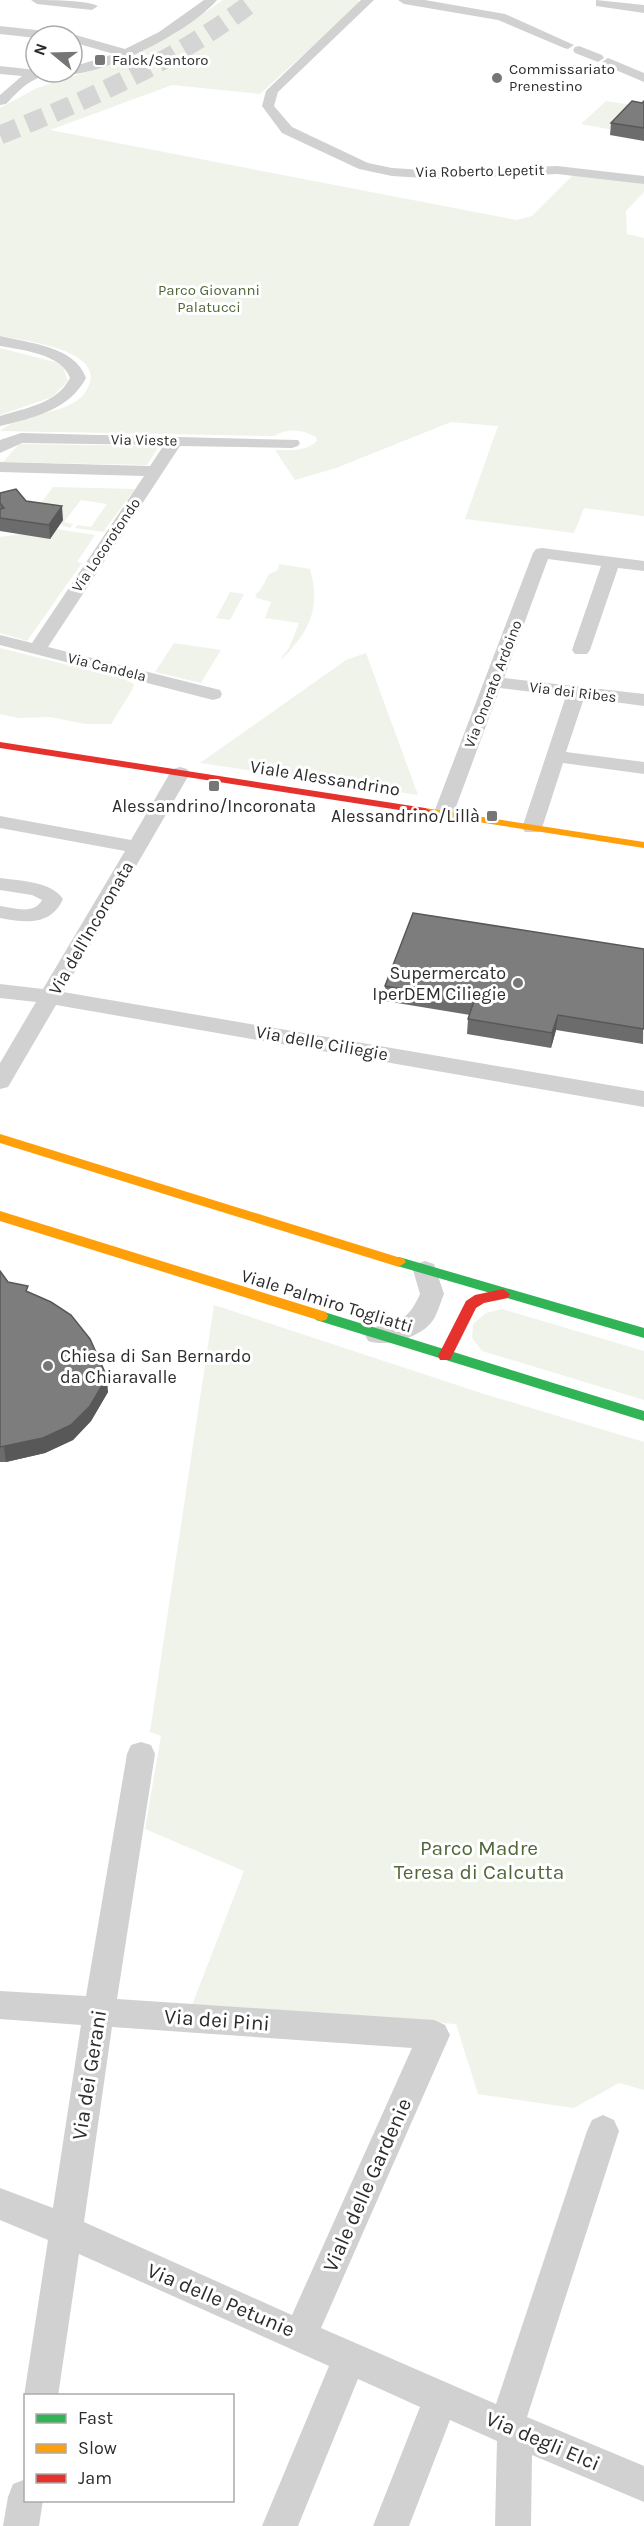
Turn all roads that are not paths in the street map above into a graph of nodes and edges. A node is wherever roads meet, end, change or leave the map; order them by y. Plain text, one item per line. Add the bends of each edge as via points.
1 (37, 0) edge
2 (212, 0) edge
3 (368, 0) edge
4 (404, 0) edge
5 (428, 2) edge
6 (601, 2) edge
7 (96, 3) edge
8 (644, 9) edge
9 (590, 14) dead end
10 (74, 24) edge
11 (0, 30) edge
12 (24, 33) edge
13 (84, 41) edge
14 (124, 53) junction
15 (84, 67) edge
16 (0, 70) edge
17 (24, 76) edge
18 (644, 78) edge
19 (27, 84) edge
20 (1, 101) edge
21 (644, 180) edge
22 (0, 341) edge
23 (0, 421) edge
24 (176, 441) junction
25 (292, 443) dead end
26 (0, 448) edge
27 (0, 468) edge
28 (155, 471) junction
29 (611, 562) junction
30 (644, 566) edge
31 (0, 640) edge
32 (37, 649) junction
33 (581, 650) dead end
34 (502, 683) dead end
35 (576, 693) junction
36 (213, 694) dead end
37 (644, 700) edge
38 (0, 745) edge
39 (556, 756) junction
40 (644, 768) edge
41 (180, 773) junction
42 (443, 815) junction
43 (0, 822) edge
44 (532, 828) junction
45 (644, 845) edge
46 (138, 847) junction
47 (0, 884) edge
48 (0, 912) edge
49 (0, 991) edge
50 (50, 997) junction
51 (0, 1082) edge
52 (644, 1099) edge
53 (0, 1138) edge
54 (0, 1216) edge
55 (425, 1270) junction
56 (503, 1294) junction
57 (644, 1334) edge
58 (377, 1335) junction
59 (445, 1356) junction
60 (644, 1416) edge
61 (141, 1754) dead end
62 (0, 2005) edge
63 (99, 2012) junction
64 (434, 2036) joint
65 (603, 2132) dead end
66 (0, 2204) edge
67 (64, 2232) junction
68 (301, 2334) junction
69 (350, 2357) junction
70 (40, 2394) edge
71 (441, 2399) junction
72 (511, 2429) junction
73 (644, 2484) edge
74 (25, 2502) edge
75 (21, 2526) edge
76 (280, 2526) edge
77 (391, 2526) edge
78 (513, 2526) edge

1 - 7 street
2 - 14 street via 170,30
3 - 21 street, Via Roberto Lepetit via 272,91 268,106 287,130 364,166 392,172 440,175 558,170
4 - 5 street
5 - 18 street via 501,17
6 - 8 street
6 - 9 street
7 - 10 street
11 - 12 street
13 - 14 street
14 - 15 street
16 - 17 street
19 - 20 street
22 - 23 street via 63,359 76,369 78,378 71,392 61,399
24 - 25 street, Via Vieste
24 - 26 street, Via Vieste via 21,438
24 - 28 street, Via Locorotondo
27 - 28 street
28 - 32 street, Via Locorotondo
29 - 30 street
29 - 33 street
29 - 42 street, Via Onorato Ardoino via 542,553
31 - 32 street, Via Candela
32 - 36 street, Via Candela
34 - 35 street, Via dei Ribes
35 - 37 street, Via dei Ribes
35 - 39 street
38 - 41 main road, Viale Alessandrino
39 - 40 street
39 - 44 street
41 - 42 main road, Viale Alessandrino
41 - 46 street, Via dell'Incoronata
42 - 44 main road, Viale Alessandrino
43 - 46 street
44 - 45 main road, Viale Alessandrino
46 - 50 street, Via dell'Incoronata
47 - 48 street via 41,891 52,899 49,908 38,914
49 - 50 street, Via delle Ciliegie
50 - 51 street, Via dell'Incoronata
50 - 52 street, Via delle Ciliegie
53 - 55 main road
54 - 58 main road, Viale Palmiro Togliatti
55 - 56 main road
55 - 58 street via 432,1294 421,1318 400,1331
56 - 57 main road
56 - 59 main road via 471,1305
58 - 59 main road, Viale Palmiro Togliatti
59 - 60 main road, Viale Palmiro Togliatti
61 - 63 street, Via dei Gerani
62 - 63 street, Via dei Pini
63 - 64 street, Via dei Pini
63 - 67 street, Via dei Gerani
64 - 68 street, Viale delle Gardenie
65 - 72 street
66 - 67 street, Via delle Petunie
67 - 68 street, Via delle Petunie
67 - 70 street, Via dei Gerani
68 - 69 street, Via delle Petunie
69 - 71 street, Via delle Petunie
69 - 76 street
71 - 72 street, Via degli Elci
71 - 77 street
72 - 73 street, Via degli Elci
72 - 78 street
74 - 75 street

